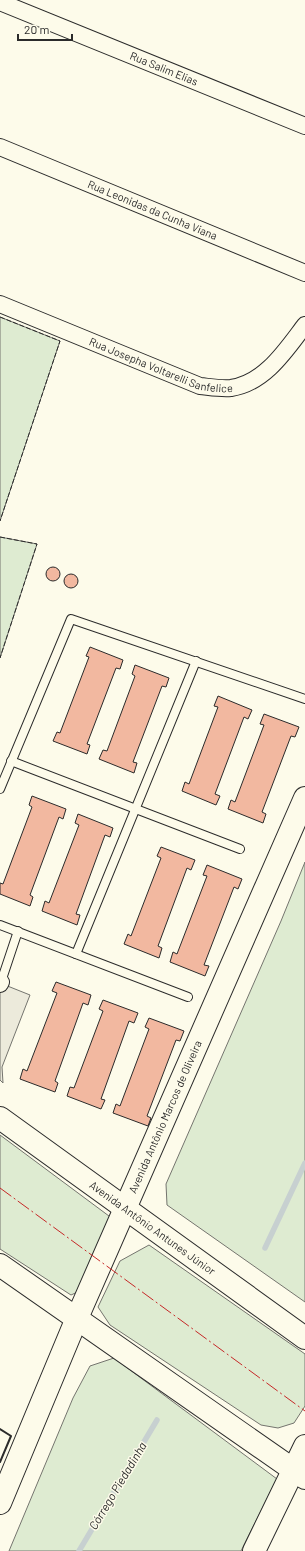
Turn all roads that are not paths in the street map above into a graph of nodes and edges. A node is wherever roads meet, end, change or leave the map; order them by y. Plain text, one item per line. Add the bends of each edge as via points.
1 (0, 2) edge
2 (305, 126) edge
3 (0, 147) edge
4 (305, 274) edge
5 (0, 304) edge
6 (305, 326) edge
7 (196, 661) junction
8 (305, 699) edge
9 (11, 761) junction
10 (0, 789) edge
11 (305, 798) edge
12 (135, 810) junction
13 (240, 848) dead end
14 (0, 925) edge
15 (18, 931) junction
16 (76, 954) junction
17 (0, 983) edge
18 (188, 997) dead end
19 (0, 1118) edge
20 (126, 1208) junction
21 (0, 1265) edge
22 (77, 1318) junction
23 (305, 1338) edge
24 (305, 1446) edge
25 (299, 1473) edge
26 (0, 1504) edge
27 (254, 1551) edge

1 - 2 street, Rua Salim Elias
3 - 4 street, Rua Leonidas da Cunha Viana
5 - 6 street, Rua Josepha Voltarelli Sanfelice via 200,386 231,388 251,381 274,364
7 - 8 lane
7 - 9 lane via 71,619
7 - 12 lane
9 - 10 lane
9 - 12 lane
11 - 20 main road, Avenida Antônio Marcos de Oliveira
12 - 13 lane
12 - 16 lane
14 - 15 lane
15 - 16 lane
15 - 17 lane
16 - 18 lane
19 - 20 main road, Avenida Antônio Antunes Júnior
20 - 22 main road, Avenida Antônio Marcos de Oliveira
20 - 23 main road, Avenida Antônio Antunes Júnior
21 - 22 main road
22 - 25 main road
22 - 26 main road, Avenida Antônio Marcos de Oliveira
24 - 25 main road
25 - 27 main road

